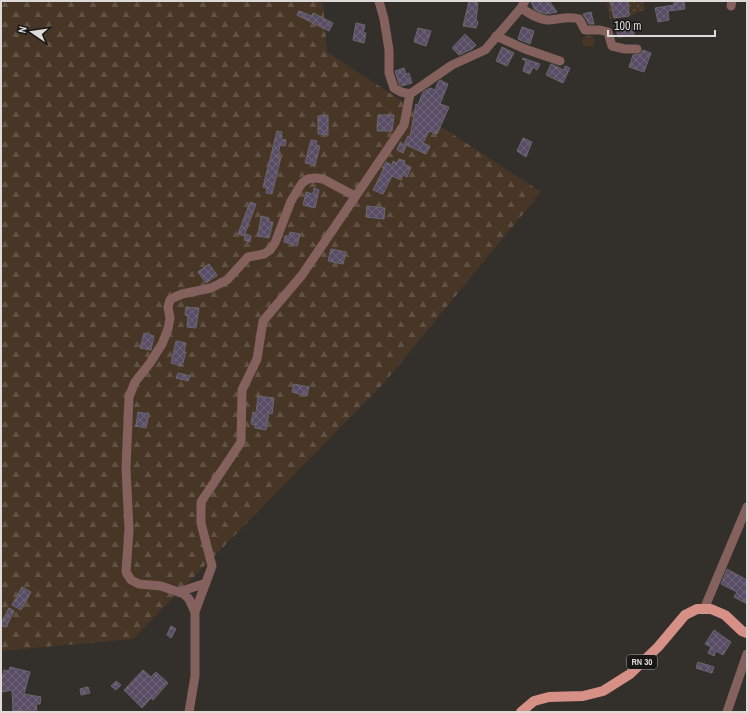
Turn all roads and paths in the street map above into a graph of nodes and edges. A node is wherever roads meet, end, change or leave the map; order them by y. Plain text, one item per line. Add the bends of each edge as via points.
1 (379, 1) edge
2 (523, 4) edge
3 (496, 36) junction
4 (637, 49) dead end
5 (560, 61) dead end
6 (410, 94) junction
7 (355, 196) junction
8 (747, 507) edge
9 (745, 518) edge
10 (206, 583) junction
11 (179, 592) junction
12 (704, 609) junction
13 (195, 612) junction
14 (747, 633) edge
15 (747, 654) edge
16 (189, 712) edge
17 (521, 712) edge
18 (727, 712) edge

1 - 6 street via 389,50 389,73 394,88
2 - 3 street
2 - 4 street via 533,16 540,19 579,19 585,30 608,32 612,46
3 - 5 street
3 - 6 street via 485,50 452,66
6 - 7 street via 404,125
7 - 10 street via 302,275 263,321 257,359 242,390 242,442 201,502 201,523 212,566
7 - 11 street via 323,179 308,179 302,183 291,201 270,250 248,257 227,280 211,288 182,294 170,300 170,318 162,344 135,382 129,396 126,468 129,530 126,572 131,580 139,584 161,586
8 - 9 street
9 - 12 street
10 - 11 street
10 - 13 street
11 - 13 street via 189,599
12 - 14 main road via 725,615
12 - 17 main road, RN 30 via 697,609 685,615 658,647 630,674 603,691 583,696 549,697 534,701
13 - 16 street via 195,676
15 - 18 street

